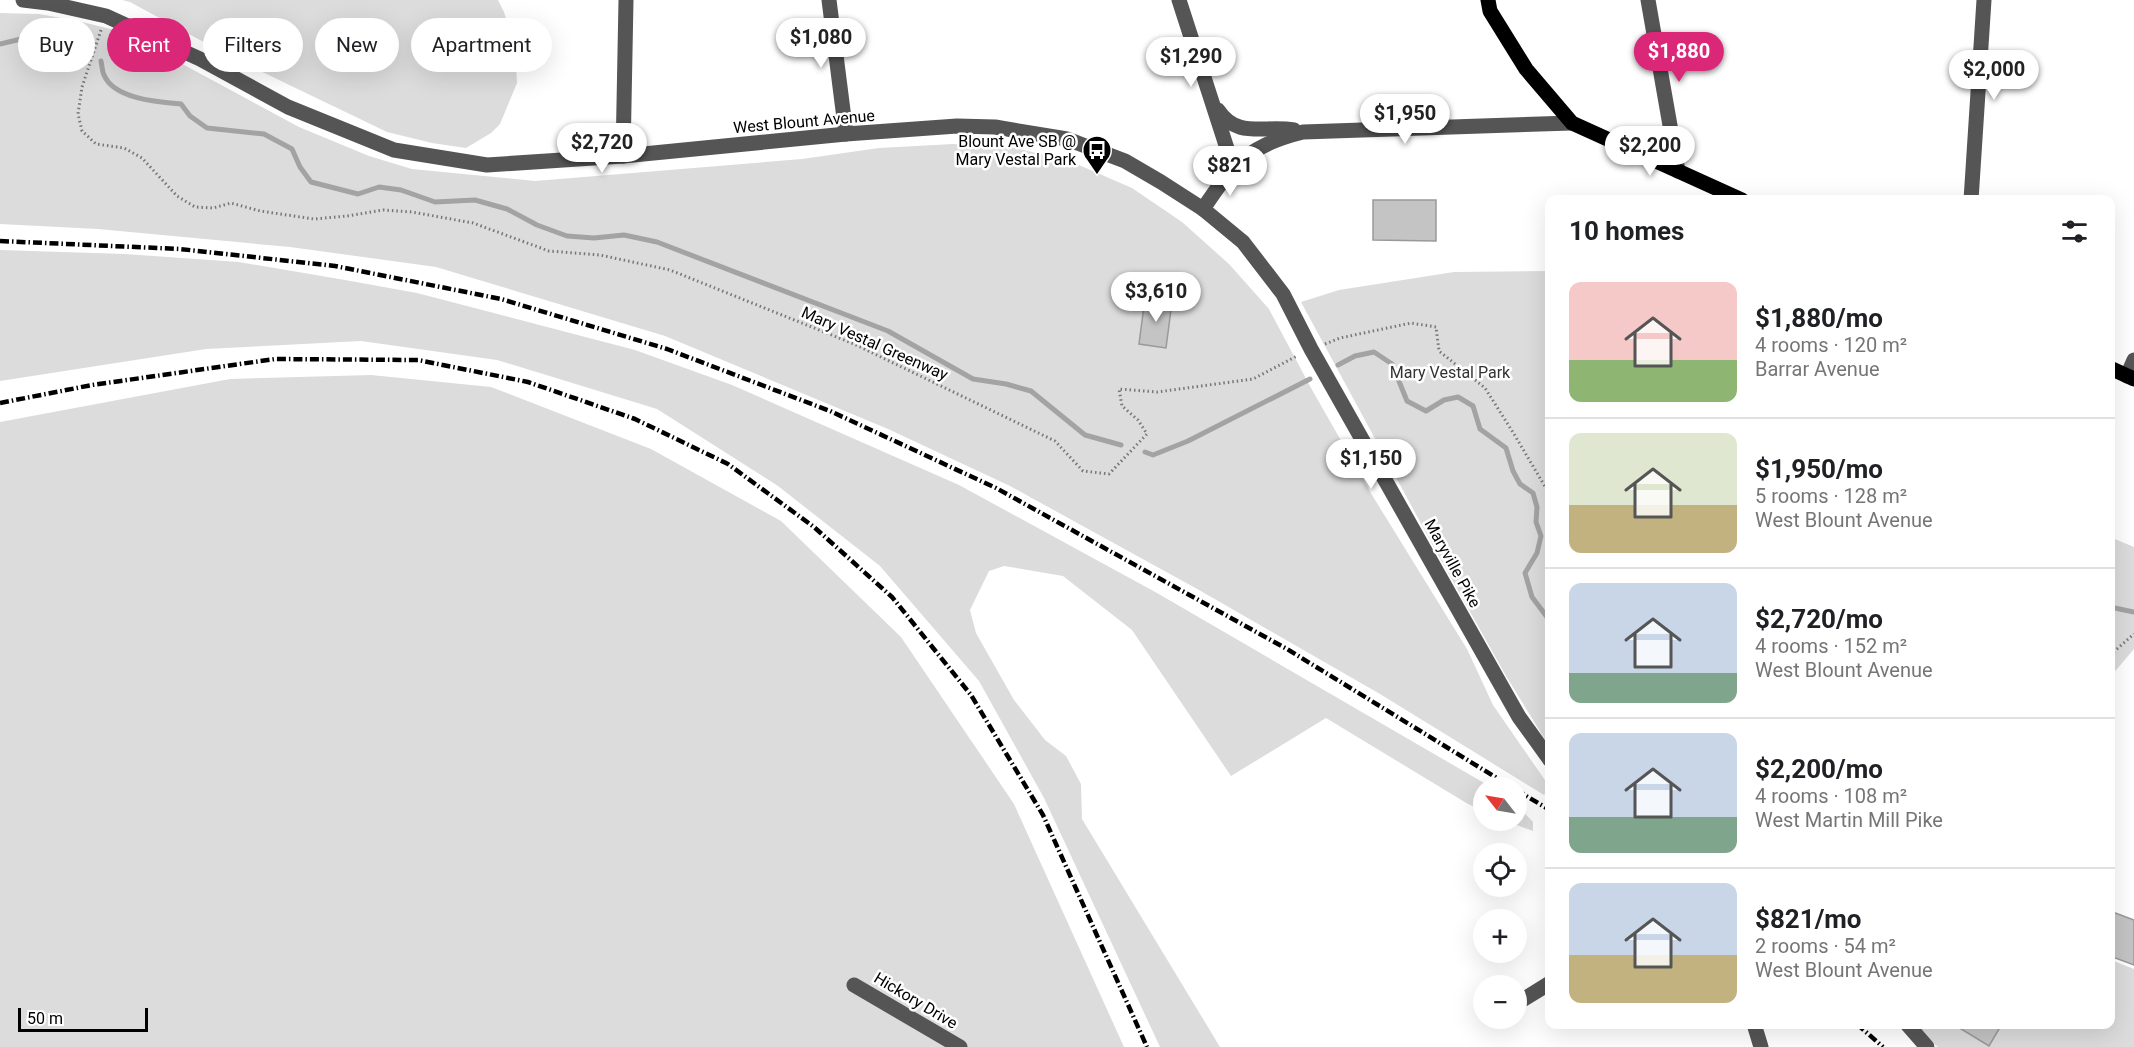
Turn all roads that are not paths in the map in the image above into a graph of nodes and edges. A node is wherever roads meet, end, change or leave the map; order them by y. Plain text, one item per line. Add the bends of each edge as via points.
1 (23, 0) edge
2 (626, 0) edge
3 (829, 0) edge
4 (1179, 0) edge
5 (1488, 0) edge
6 (1648, 0) edge
7 (1983, 0) edge
8 (1214, 102) junction
9 (1572, 123) junction
10 (1303, 132) junction
11 (846, 134) junction
12 (622, 156) junction
13 (1233, 167) junction
14 (1678, 171) junction
15 (1731, 195) edge
16 (1971, 195) edge
17 (1203, 209) junction
18 (2134, 360) edge
19 (2115, 370) edge
20 (2130, 378) edge
21 (1545, 753) edge
22 (854, 985) dead end
23 (1545, 986) edge
24 (1527, 997) edge
25 (1756, 1029) edge
26 (1911, 1029) edge
27 (960, 1047) edge
28 (1761, 1047) edge
29 (1927, 1047) edge

1 - 12 street, West Blount Avenue via 106,16 200,59 288,107 394,150 487,165
2 - 12 street
3 - 11 street
4 - 8 street
5 - 9 main road via 1490,11 1526,69
6 - 14 street
7 - 16 street
8 - 10 street via 1223,118 1235,127
8 - 13 street
9 - 10 street
9 - 14 main road
10 - 13 street via 1262,146
11 - 12 street, West Blount Avenue
11 - 17 street, West Blount Avenue via 957,126 1038,133 1125,161
13 - 17 street
14 - 15 main road
17 - 21 street, Maryville Pike via 1243,242 1283,294 1519,717
18 - 20 street
19 - 20 main road
22 - 27 street, Hickory Drive
23 - 24 street
25 - 28 street
26 - 29 street

